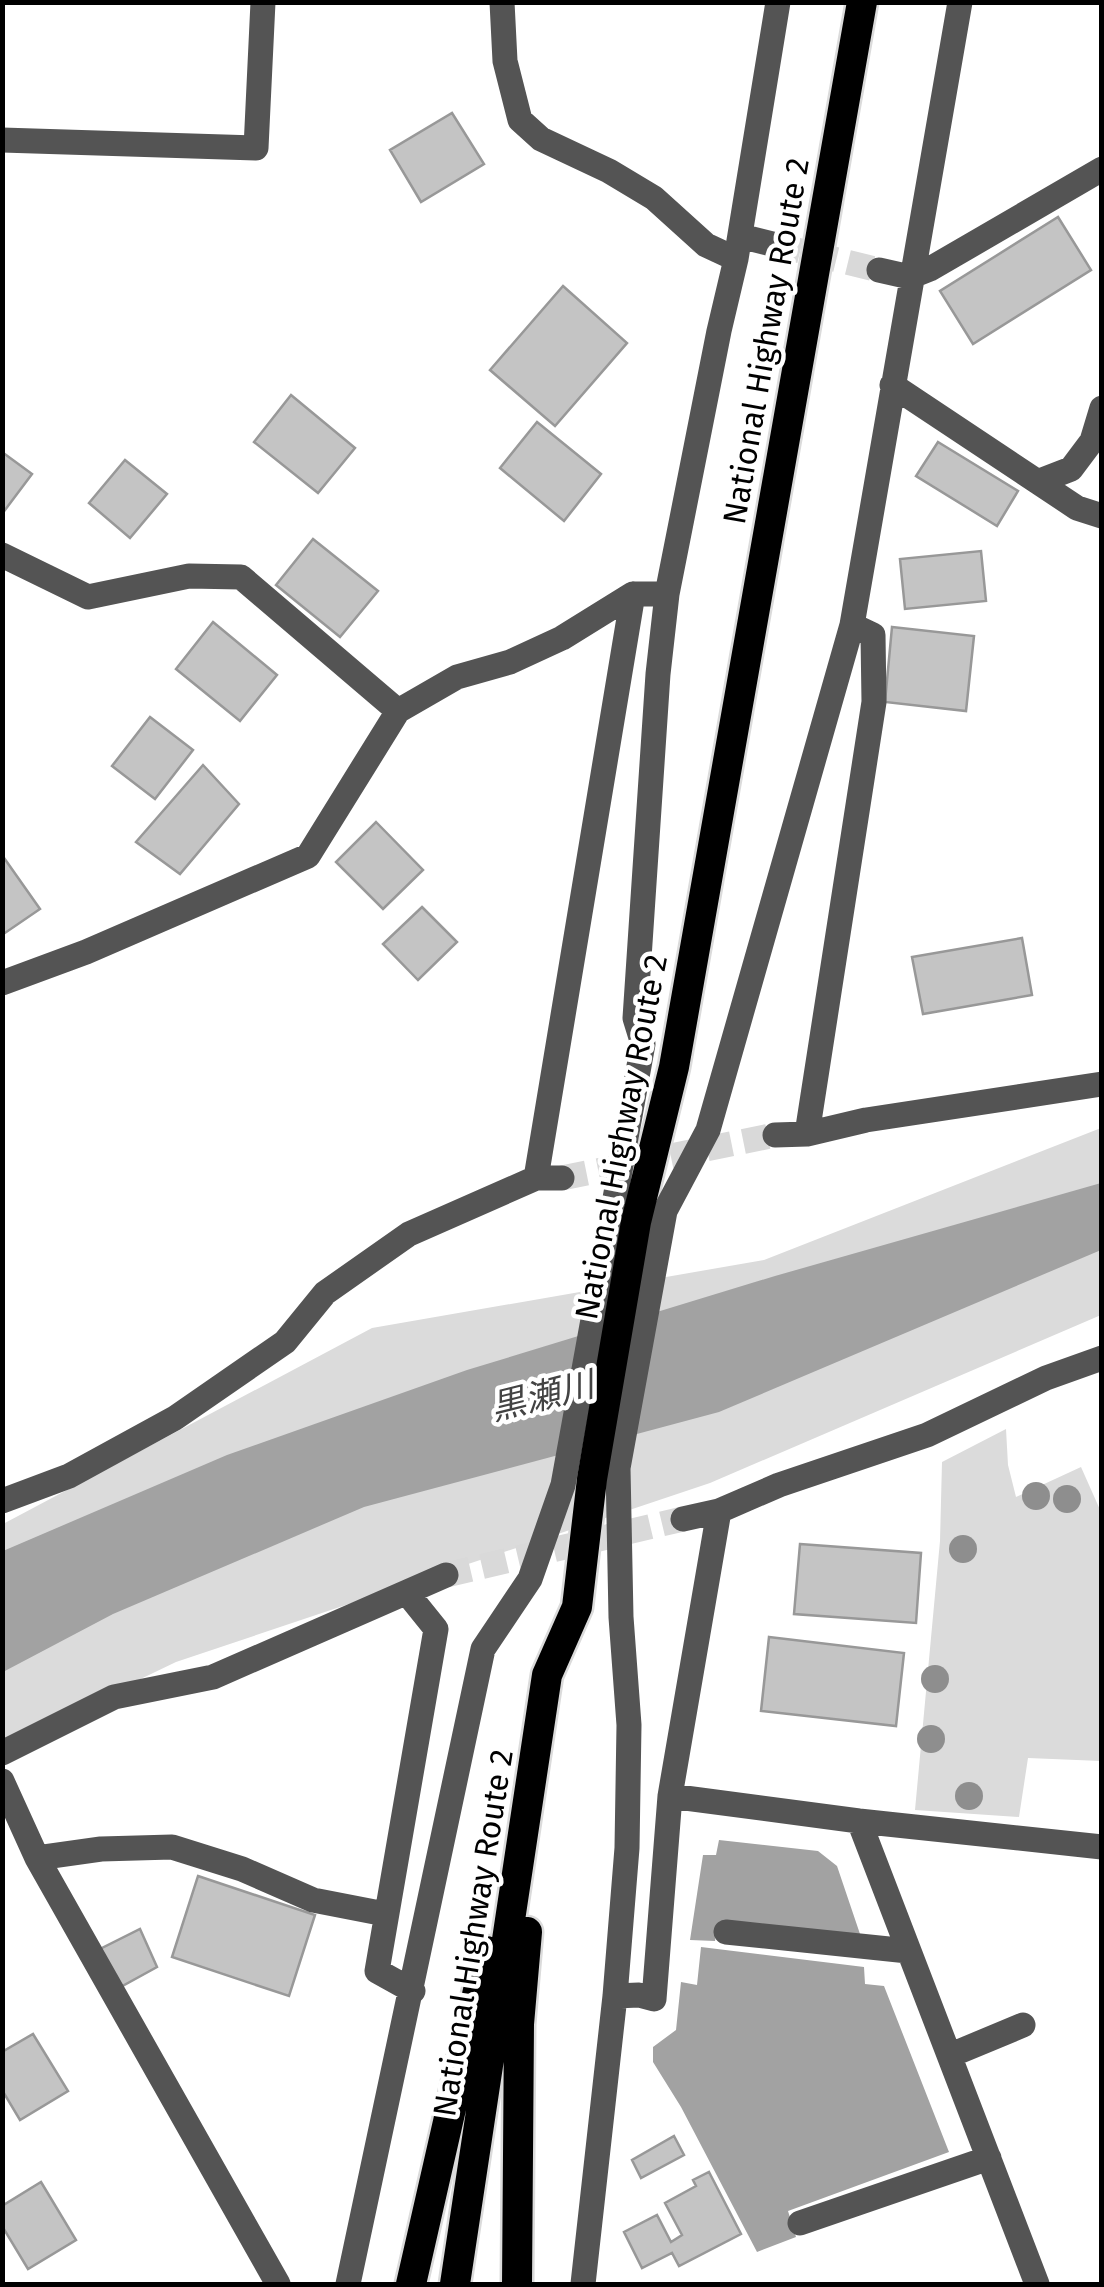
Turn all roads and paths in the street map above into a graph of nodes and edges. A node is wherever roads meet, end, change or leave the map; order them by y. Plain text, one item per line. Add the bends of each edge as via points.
1 (263, 2) edge
2 (502, 2) edge
3 (778, 2) edge
4 (862, 2) edge
5 (960, 2) edge
6 (2, 140) edge
7 (1102, 169) edge
8 (776, 245) tunnel mouth
9 (738, 248) junction
10 (880, 270) tunnel mouth
11 (910, 276) junction
12 (892, 385) junction
13 (1102, 408) edge
14 (1096, 445) edge
15 (1040, 482) junction
16 (1102, 516) edge
17 (2, 555) edge
18 (632, 594) junction
19 (667, 594) junction
20 (852, 625) junction
21 (398, 711) junction
22 (2, 984) edge
23 (1102, 1084) edge
24 (807, 1134) junction
25 (775, 1135) tunnel mouth
26 (624, 1223) junction
27 (1102, 1358) edge
28 (591, 1478) junction
29 (2, 1501) edge
30 (719, 1511) junction
31 (683, 1518) tunnel mouth
32 (446, 1575) tunnel mouth
33 (406, 1593) junction
34 (548, 1675) junction
35 (2, 1753) edge
36 (2, 1781) edge
37 (670, 1796) junction
38 (859, 1821) junction
39 (1102, 1847) edge
40 (37, 1858) junction
41 (385, 1914) junction
42 (726, 1932) dead end
43 (908, 1951) junction
44 (412, 1991) junction
45 (615, 1996) junction
46 (1023, 2025) dead end
47 (950, 2055) junction
48 (989, 2158) junction
49 (800, 2223) dead end
50 (278, 2284) edge
51 (348, 2284) edge
52 (410, 2284) edge
53 (455, 2284) edge
54 (517, 2284) edge
55 (583, 2284) edge
56 (1036, 2284) edge

1 - 6 street via 256,148
2 - 9 street via 505,62 520,120 541,139 654,198 706,244
3 - 9 street
4 - 26 highway, National Highway Route 2 via 674,1068
5 - 11 street
7 - 11 street
8 - 9 street
9 - 19 street
10 - 11 street
11 - 12 street
12 - 15 street
12 - 20 street
13 - 14 street
14 - 15 street via 1071,469
15 - 16 street via 1077,508
17 - 21 street via 88,597 189,576 241,577
18 - 19 street
18 - 21 street via 562,638 457,677
18 - 29 street via 549,1178 409,1234 325,1293 285,1342 174,1418 69,1476
19 - 26 street via 635,1018 644,1044
20 - 24 street via 873,635 874,702
20 - 28 street via 708,1130 665,1211
21 - 22 street via 308,856
23 - 24 street
24 - 25 street
26 - 28 highway, National Highway Route 2
27 - 30 street via 927,1435
28 - 34 highway, National Highway Route 2 via 577,1607
28 - 44 street via 482,1649
28 - 45 street via 621,1617 630,1725
30 - 31 street
30 - 37 street
32 - 33 street
33 - 35 street via 212,1677 114,1697
33 - 41 street via 436,1628
34 - 52 highway
34 - 53 highway, National Highway Route 2
34 - 54 highway via 520,2024
36 - 40 street
37 - 38 street
37 - 45 street via 654,1999
38 - 39 street
38 - 43 street
40 - 41 street via 172,1847 313,1900
40 - 50 street
41 - 44 street via 377,1971
42 - 43 street
43 - 47 street
44 - 51 street
45 - 55 street
46 - 47 street
47 - 48 street
48 - 49 street
48 - 56 street

